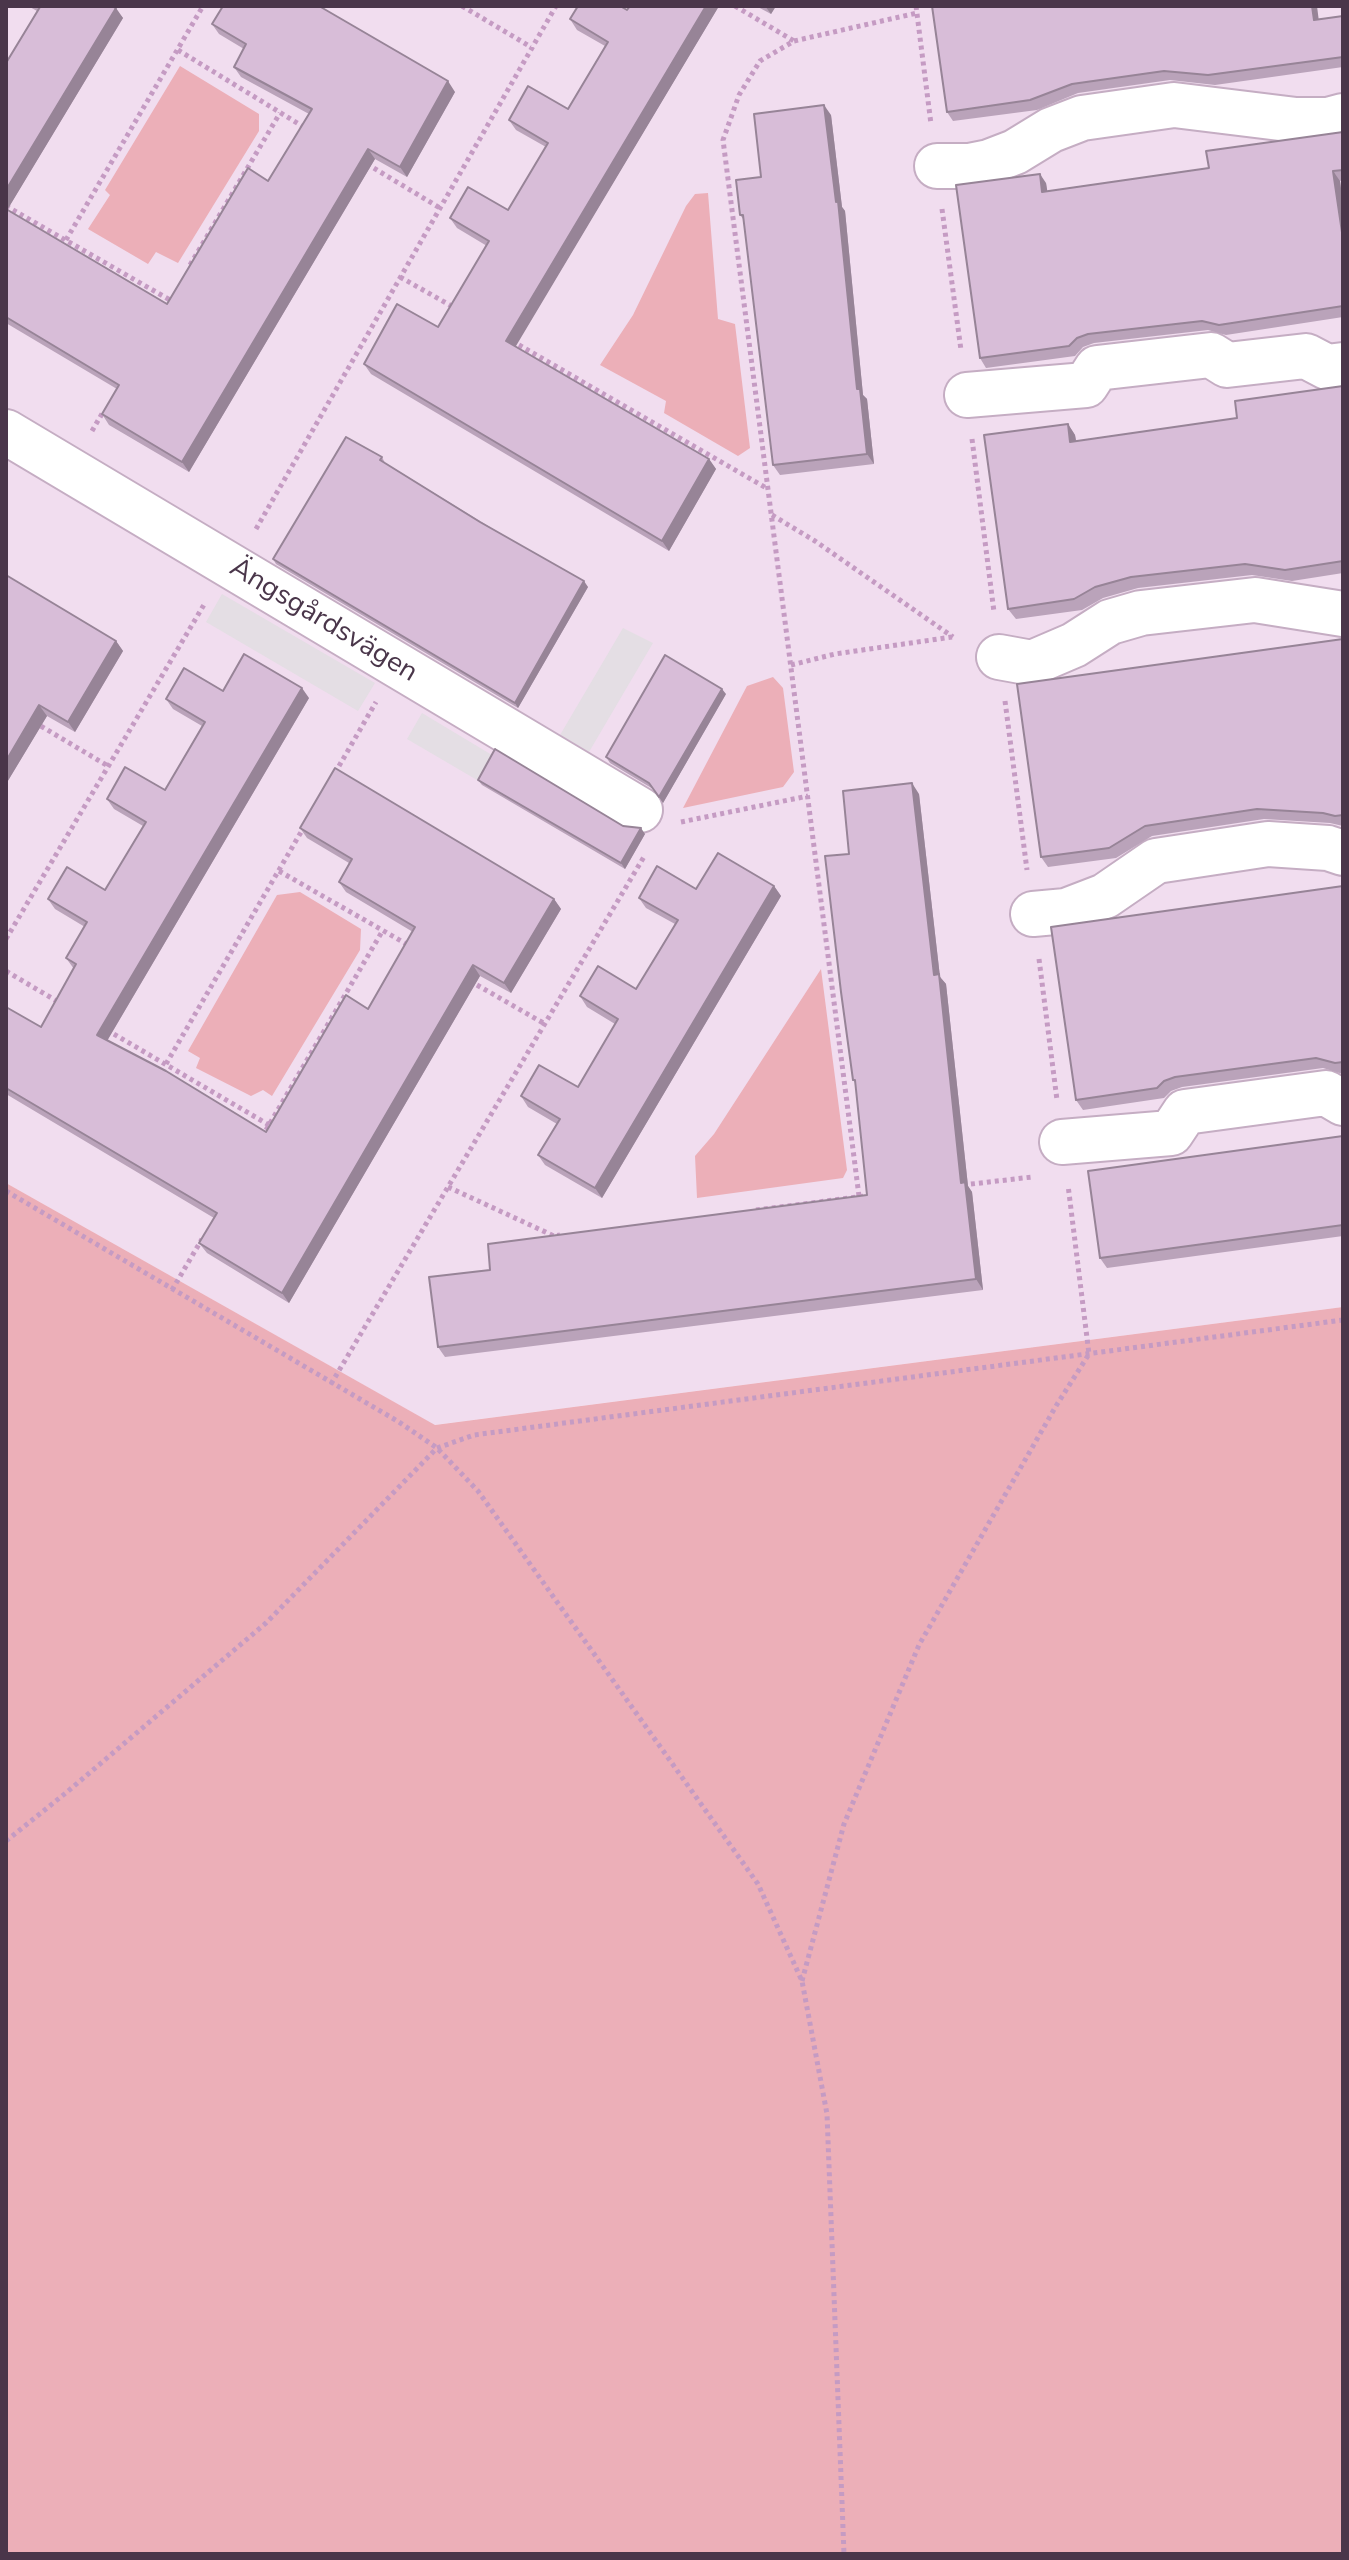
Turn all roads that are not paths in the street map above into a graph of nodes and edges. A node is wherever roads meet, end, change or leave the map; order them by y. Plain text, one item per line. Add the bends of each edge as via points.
1 (1343, 116) edge
2 (937, 166) dead end
3 (1343, 365) edge
4 (967, 395) dead end
5 (6, 432) edge
6 (1343, 614) edge
7 (999, 657) road end
8 (655, 828) road end
9 (1343, 853) edge
10 (1033, 914) dead end
11 (1343, 1103) edge
12 (1049, 1159) road end

1 - 2 street via 1296,120 1174,105 1082,118 989,162
3 - 4 street via 1327,367 1306,356 1227,365 1211,355 1097,368 1086,385
5 - 8 street, Ängsgårdsvägen via 398,665
6 - 7 street via 1255,600 1141,613 1110,622 1032,663
9 - 10 street via 1268,844 1156,861 1105,896 1066,911
11 - 12 street via 1326,1093 1185,1112 1171,1133

